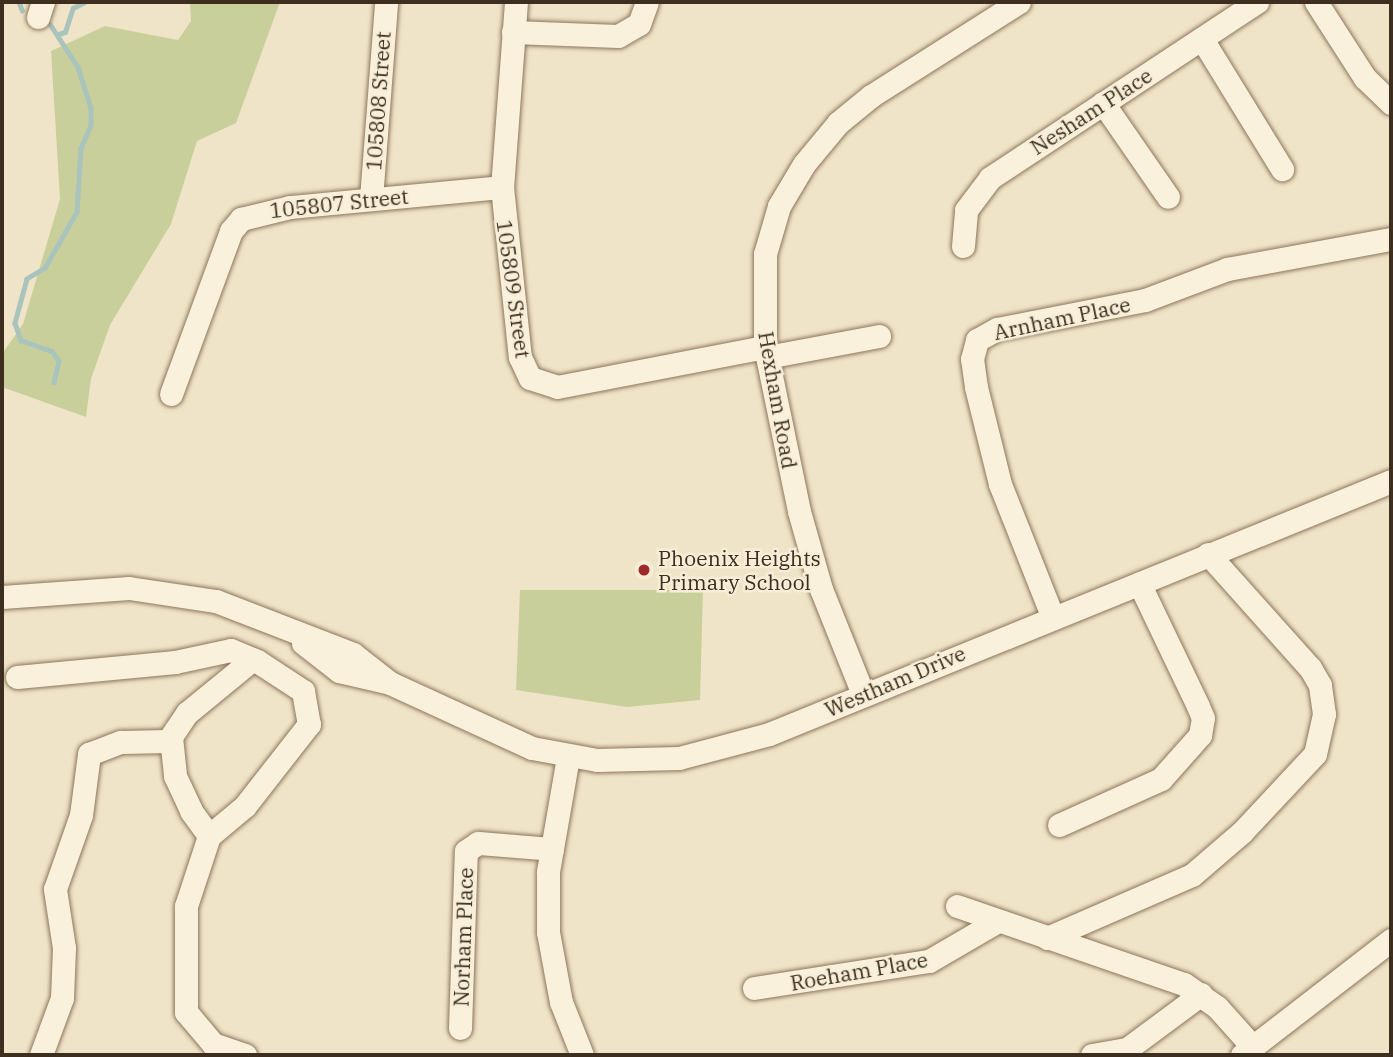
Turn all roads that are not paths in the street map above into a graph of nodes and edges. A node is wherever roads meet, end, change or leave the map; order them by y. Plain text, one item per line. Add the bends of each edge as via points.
1 (386, 2) edge
2 (516, 2) edge
3 (647, 2) edge
4 (1019, 2) edge
5 (1257, 2) edge
6 (1316, 2) edge
7 (513, 32) junction
8 (1202, 39) junction
9 (1103, 103) junction
10 (1391, 103) edge
11 (1282, 169) dead end
12 (502, 187) junction
13 (1168, 197) dead end
14 (371, 199) junction
15 (1391, 239) edge
16 (963, 246) dead end
17 (878, 336) dead end
18 (766, 352) junction
19 (171, 394) dead end
20 (1391, 481) edge
21 (1208, 554) junction
22 (1139, 583) junction
23 (2, 597) edge
24 (1053, 618) junction
25 (253, 659) junction
26 (17, 677) dead end
27 (863, 694) junction
28 (171, 737) junction
29 (568, 757) junction
30 (1059, 825) dead end
31 (209, 836) junction
32 (552, 849) junction
33 (957, 906) dead end
34 (996, 922) junction
35 (1047, 938) junction
36 (1391, 940) edge
37 (754, 988) dead end
38 (1201, 993) junction
39 (460, 1028) dead end
40 (1247, 1051) edge
41 (41, 1055) edge
42 (244, 1055) edge
43 (582, 1055) edge
44 (1092, 1055) edge

1 - 14 street, 105808 Street
2 - 7 street, 105809 Street
3 - 7 street via 639,24 618,36
4 - 18 street, Hexham Road via 871,96 838,123 804,164 779,206 765,254
5 - 8 street, Nesham Place
6 - 10 street via 1365,78
7 - 12 street, 105809 Street
8 - 9 street, Nesham Place
8 - 11 street
9 - 13 street
9 - 16 street, Nesham Place via 978,189 966,210
12 - 14 street, 105807 Street
12 - 18 street, 105809 Street via 520,357 530,378 549,386 567,385
14 - 19 street, 105807 Street via 272,209 241,219 226,243
15 - 24 street, Arnham Place via 1227,269 1144,300 997,329 977,340 974,377 996,472
17 - 18 street
18 - 27 street, Hexham Road via 810,551
20 - 21 street, Westham Drive
21 - 22 street, Westham Drive
21 - 35 street via 1320,685 1324,714 1315,754 1242,832 1192,875
22 - 24 street, Westham Drive
22 - 30 street via 1203,718 1200,735 1161,779
23 - 29 street, Westham Drive via 129,588 216,601 287,632 339,671 390,683 494,734
24 - 27 street, Westham Drive
25 - 26 street via 231,650 175,662
25 - 28 street via 187,713
25 - 31 street via 303,691 309,724 245,806
27 - 29 street, Westham Drive via 727,748 641,760
28 - 31 street via 175,776
28 - 41 street via 167,741 121,742 89,754 81,814 55,889 64,948 62,998
29 - 32 street
31 - 42 street via 186,906 186,1012 213,1044
32 - 39 street, Norham Place via 478,842 466,851
32 - 43 street via 548,932 561,1002
33 - 34 street
34 - 35 street
34 - 37 street, Roeham Place via 929,961
35 - 38 street
36 - 40 street
38 - 40 street
38 - 44 street via 1127,1048

